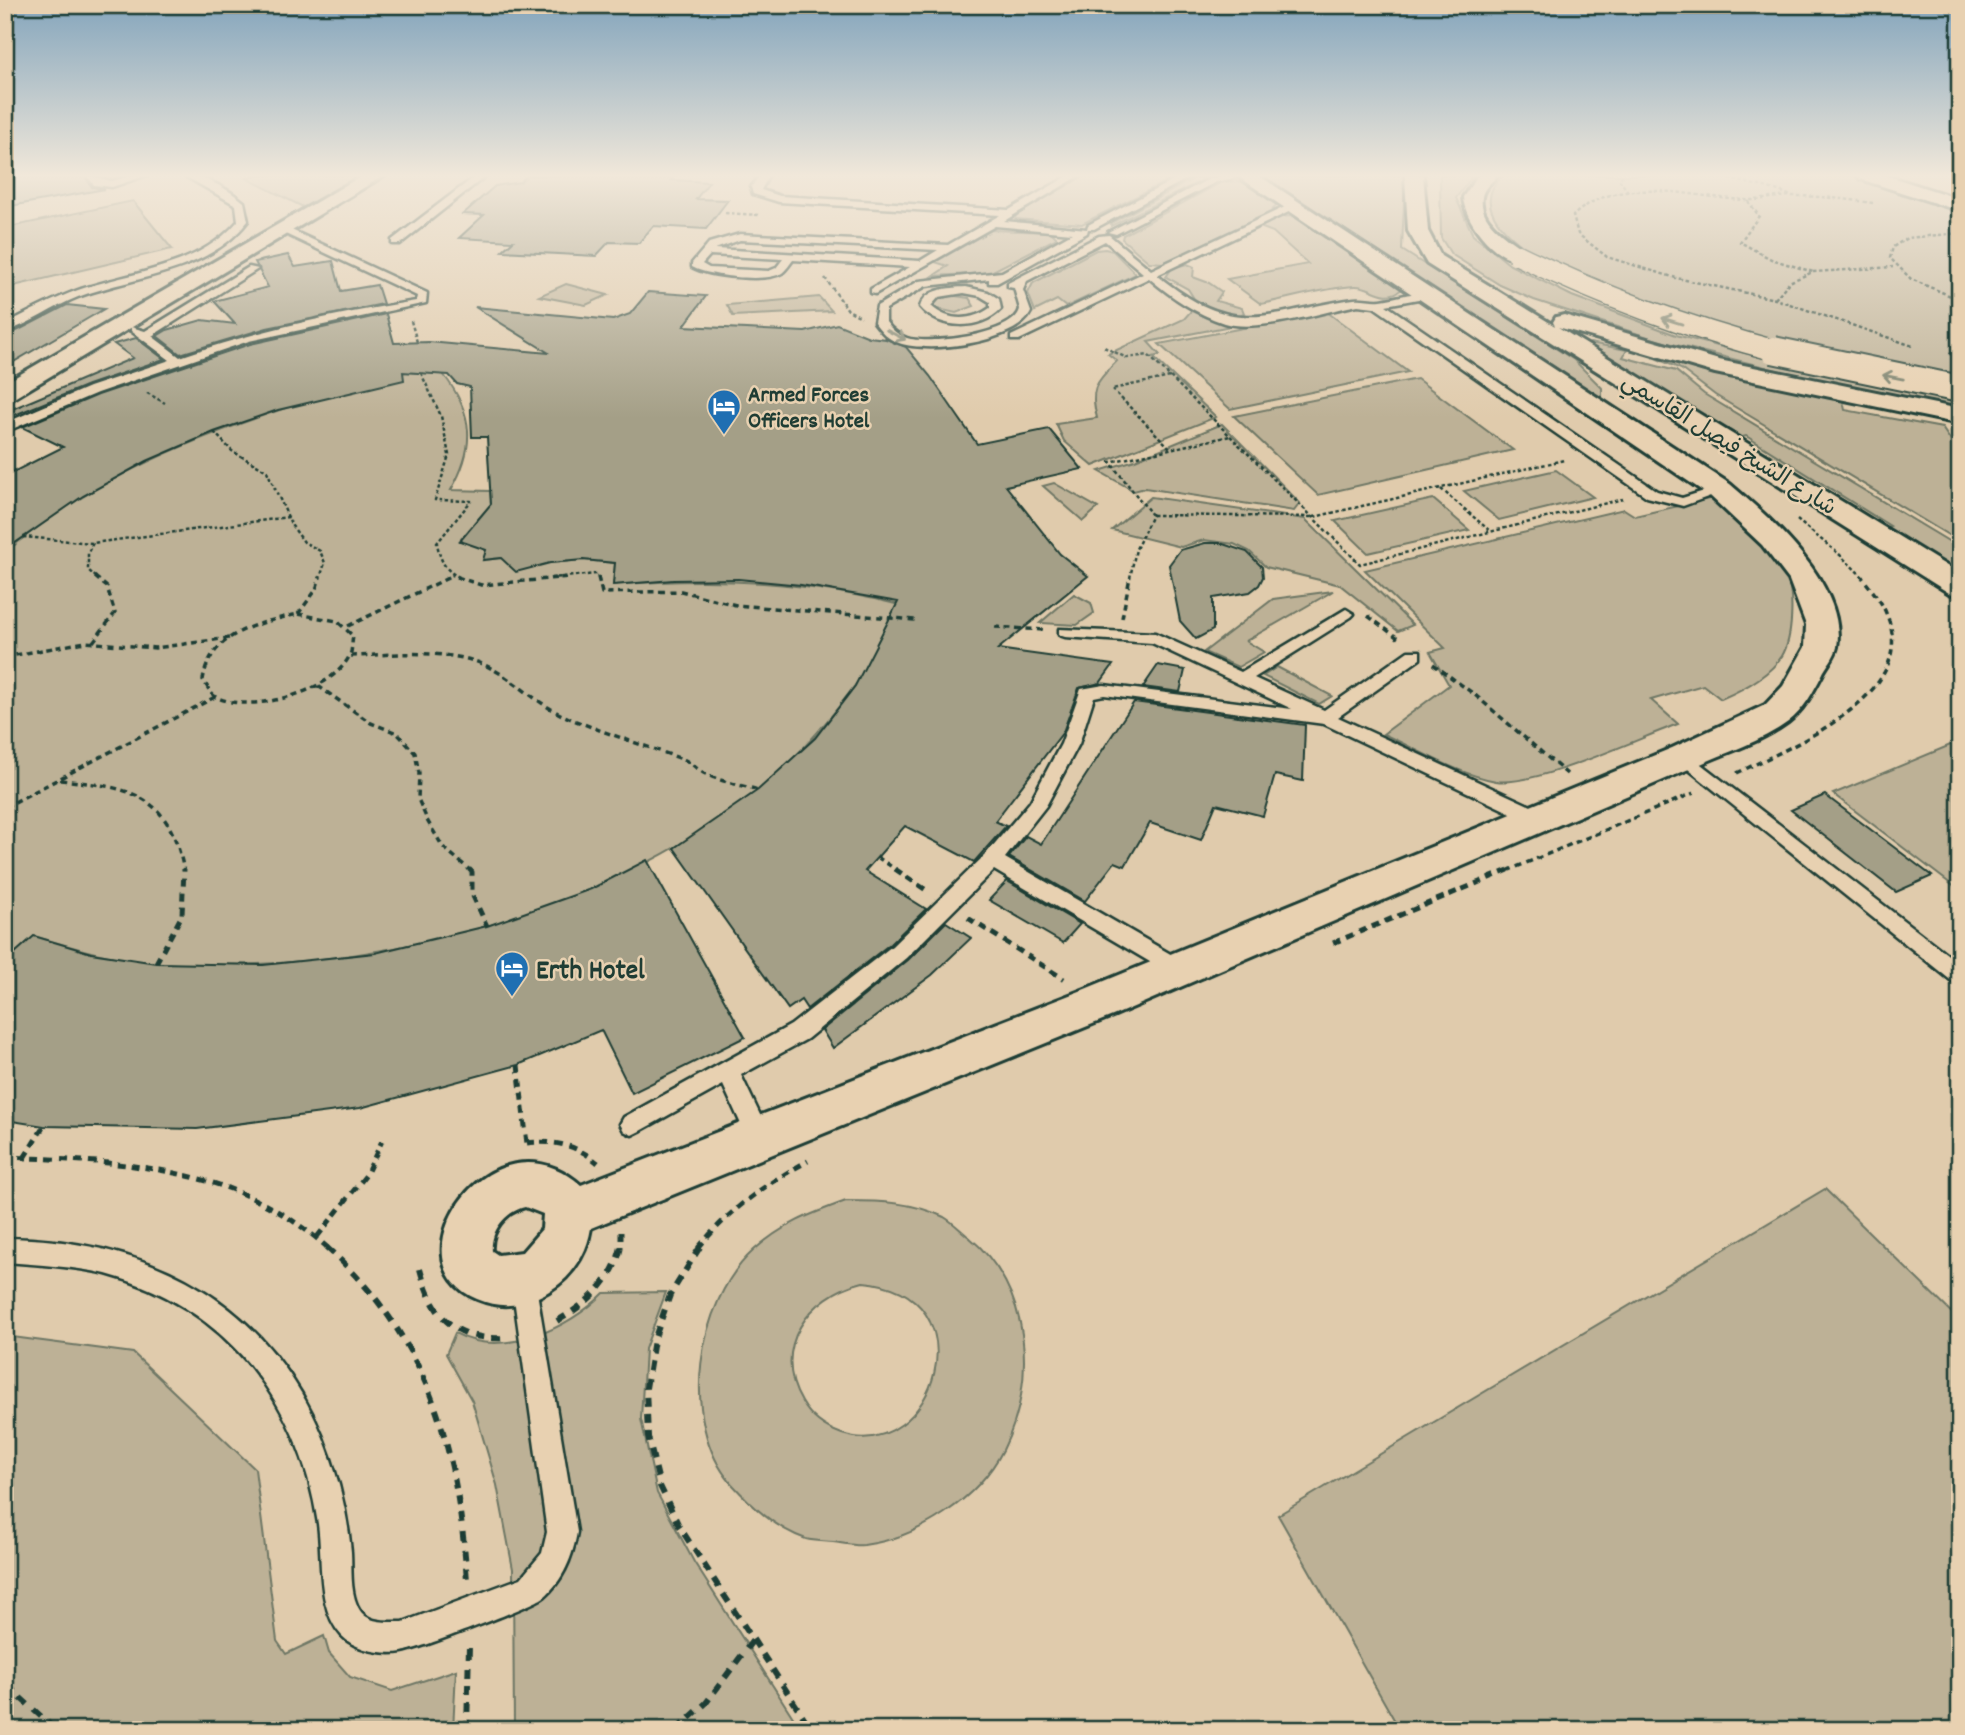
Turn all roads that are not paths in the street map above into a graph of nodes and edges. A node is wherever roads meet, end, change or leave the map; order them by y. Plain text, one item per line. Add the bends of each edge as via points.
1 (194, 256) edge
2 (236, 256) edge
3 (340, 256) edge
4 (703, 256) edge
5 (773, 256) edge
6 (936, 256) edge
7 (1038, 256) edge
8 (1069, 256) edge
9 (1130, 256) edge
10 (1188, 256) edge
11 (1366, 256) edge
12 (1434, 256) edge
13 (1518, 256) edge
14 (790, 257) junction
15 (921, 264) junction
16 (253, 269) dead end
17 (1150, 274) junction
18 (1002, 275) junction
19 (1022, 281) junction
20 (966, 290) junction
21 (875, 291) dead end
22 (1425, 295) junction
23 (1501, 299) junction
24 (995, 301) junction
25 (1377, 304) junction
26 (125, 322) junction
27 (5, 329) edge
28 (145, 336) junction
29 (1607, 337) junction
30 (1015, 338) dead end
31 (1574, 346) junction
32 (177, 359) junction
33 (1960, 389) edge
34 (5, 393) edge
35 (1960, 417) edge
36 (5, 428) edge
37 (1720, 490) junction
38 (1960, 587) edge
39 (1346, 614) dead end
40 (1065, 632) road end
41 (1414, 655) dead end
42 (1242, 678) junction
43 (1323, 719) junction
44 (1684, 757) junction
45 (1537, 817) junction
46 (992, 860) junction
47 (1179, 969) junction
48 (1960, 976) edge
49 (729, 1073) junction
50 (632, 1124) dead end
51 (759, 1138) junction
52 (569, 1213) junction
53 (6, 1250) edge
54 (524, 1277) junction

1 - 27 lane via 69,297
2 - 26 main road
3 - 32 lane via 423,295 421,303 332,318
4 - 14 lane via 696,265 707,271 775,273
5 - 14 lane
6 - 15 lane
7 - 18 lane
8 - 19 lane
9 - 17 lane
10 - 17 lane
11 - 22 main road
12 - 23 main road, شارع الشيخ فيصل القاسمي
33 -> 13 main road, bridge via 1829,364 1713,334 1587,290
14 - 15 lane
15 - 21 lane
16 - 28 lane
17 - 25 lane via 1179,299 1241,323 1358,302
17 - 30 lane
18 -> 19 lane via 923,283 881,308 880,322 894,336 913,342 977,340 1024,315 1026,308 1017,290
18 - 20 lane
19 - 24 lane via 997,294
20 - 24 lane
20 - 24 lane via 936,294 925,307 943,319 975,320 996,309
22 - 25 lane
22 - 37 main road
23 - 29 main road, شارع الشيخ فيصل القاسمي
23 - 31 main road, شارع الشيخ فيصل القاسمي
25 - 37 lane via 1652,494 1683,502
26 - 28 lane
26 - 34 main road
28 - 32 lane
29 - 31 main road via 1590,338
29 - 35 main road, شارع الشيخ فيصل القاسمي via 1772,379
31 - 38 main road, شارع الشيخ فيصل القاسمي
32 - 36 lane
37 - 44 main road via 1774,538 1807,584 1822,627 1821,649 1799,691 1776,714
39 - 42 lane
40 - 42 lane via 1155,638
41 - 43 lane
42 - 43 lane
43 - 45 lane
43 - 46 lane via 1092,690 1084,696 1070,744 1037,806
44 - 45 main road
44 - 48 lane
45 - 47 main road
46 - 47 lane
46 - 49 lane via 899,952 799,1032
47 - 51 main road
49 - 50 lane
49 - 51 lane
51 - 52 main road
52 - 54 main road via 562,1245 551,1260
52 - 54 main road via 554,1190 532,1184 508,1188 492,1197 470,1224 467,1256 474,1269 502,1282
53 - 54 lane via 104,1262 150,1276 192,1295 230,1322 286,1390 310,1440 333,1523 340,1601 361,1632 380,1638 403,1637 531,1589 552,1565 561,1541 560,1517

